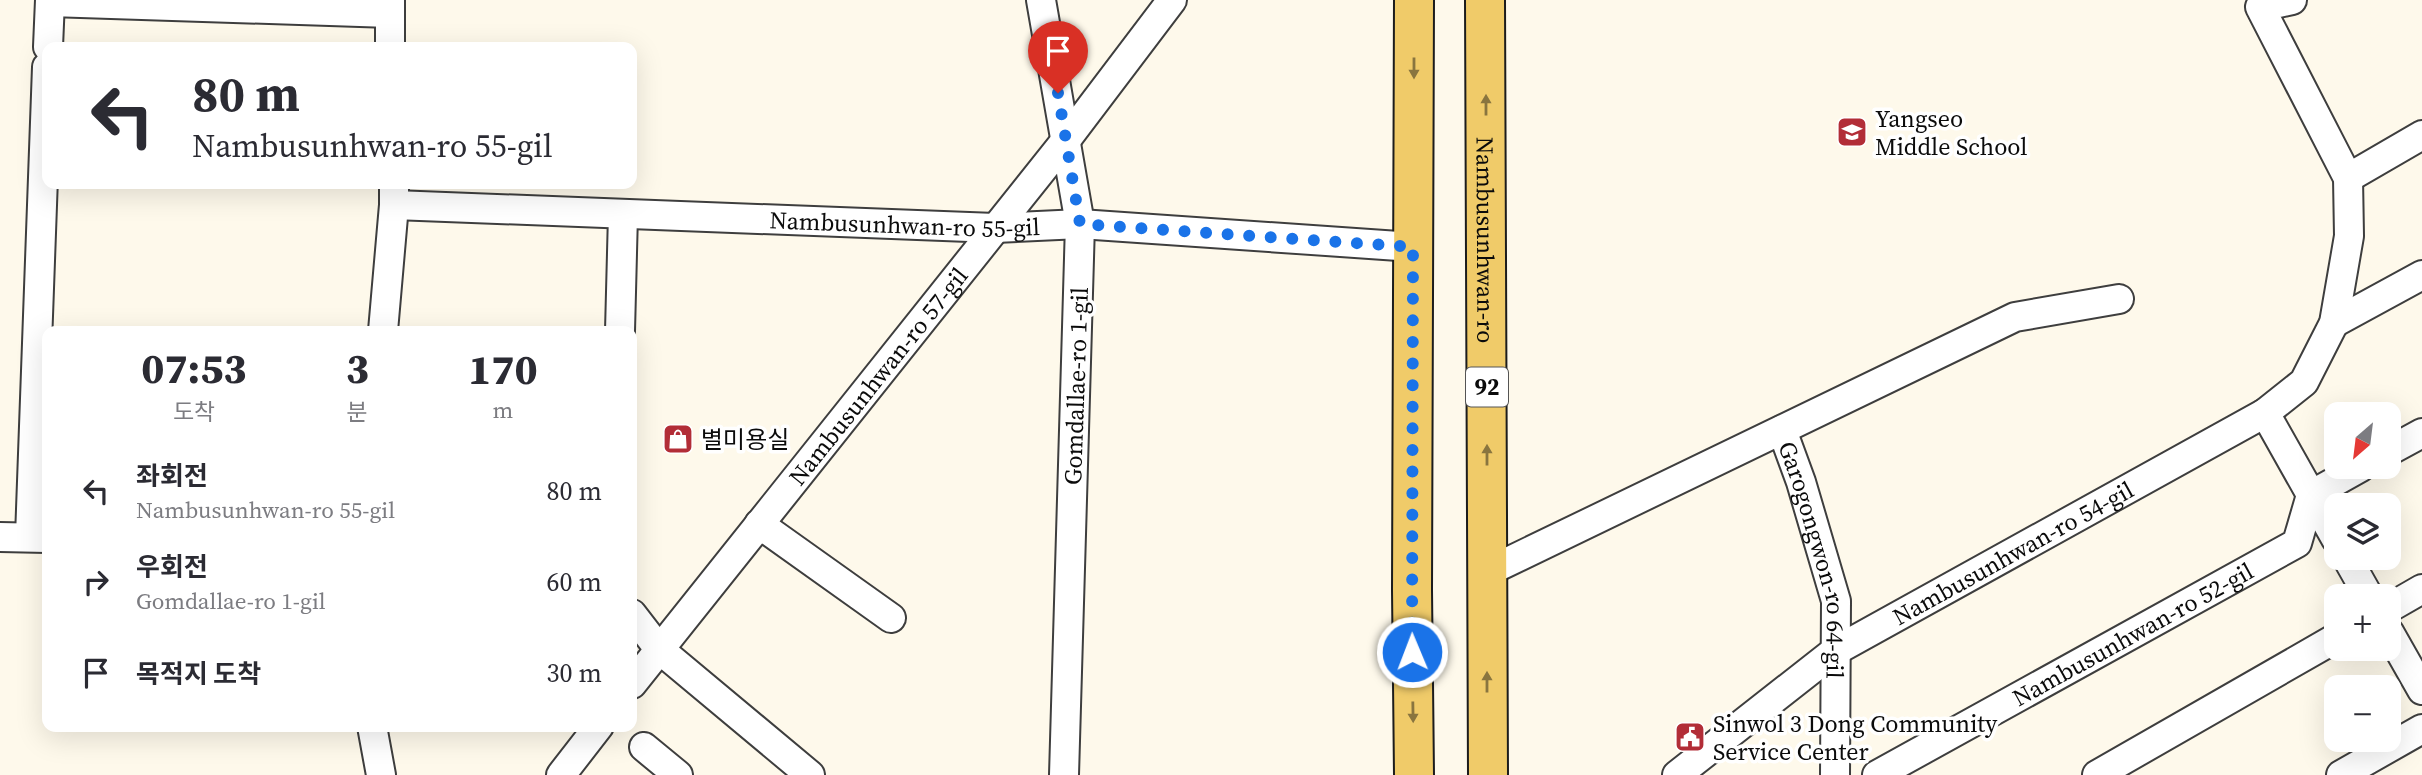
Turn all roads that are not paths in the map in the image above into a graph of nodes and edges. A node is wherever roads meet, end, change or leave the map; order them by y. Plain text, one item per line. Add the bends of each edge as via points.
1 (1041, 0) edge
2 (1172, 0) edge
3 (1414, 0) edge
4 (1485, 0) edge
5 (2292, 0) edge
6 (50, 1) edge
7 (390, 6) edge
8 (48, 42) edge
9 (390, 42) edge
10 (2422, 135) edge
11 (1066, 139) junction
12 (2348, 178) junction
13 (45, 189) edge
14 (394, 194) edge
15 (623, 214) junction
16 (1080, 224) junction
17 (995, 228) junction
18 (1413, 247) junction
19 (2422, 275) edge
20 (2119, 299) dead end
21 (2334, 323) junction
22 (43, 326) edge
23 (383, 326) edge
24 (621, 326) edge
25 (42, 361) edge
26 (2265, 413) junction
27 (1782, 430) junction
28 (2422, 433) edge
29 (2401, 444) edge
30 (2338, 480) edge
31 (2311, 495) junction
32 (2324, 518) edge
33 (759, 524) junction
34 (0, 537) edge
35 (39, 537) edge
36 (1487, 572) junction
37 (2422, 589) edge
38 (2401, 601) edge
39 (891, 618) dead end
40 (637, 620) edge
41 (2324, 645) edge
42 (659, 649) junction
43 (1835, 652) junction
44 (2401, 653) edge
45 (637, 678) edge
46 (2422, 690) edge
47 (2422, 729) edge
48 (373, 732) edge
49 (594, 732) edge
50 (644, 747) dead end
51 (381, 775) edge
52 (561, 775) edge
53 (678, 775) edge
54 (810, 775) edge
55 (1064, 775) edge
56 (1414, 775) edge
57 (1488, 775) edge
58 (1677, 775) edge
59 (1835, 775) edge
60 (1877, 775) edge
61 (2096, 775) edge
62 (2340, 775) edge

1 - 11 street, Gomdallae-ro 1-gil
2 - 11 street, Nambusunhwan-ro 57-gil
3 -> 18 main road
36 -> 4 main road, Nambusunhwan-ro / 92
5 - 12 street, Nambusunhwan-ro 54-gil via 2260,7
6 - 7 street
6 - 8 street
7 - 9 street
10 - 12 street
11 - 16 street, Gomdallae-ro 1-gil
11 - 17 street, Nambusunhwan-ro 57-gil
12 - 21 street, Nambusunhwan-ro 54-gil via 2349,236
13 - 22 street
14 - 15 street, Nambusunhwan-ro 55-gil
14 - 23 street
15 - 17 street, Nambusunhwan-ro 55-gil
15 - 24 street
16 - 17 street, Nambusunhwan-ro 55-gil
16 - 18 street, Nambusunhwan-ro 55-gil
16 - 55 street, Gomdallae-ro 1-gil
17 - 33 street, Nambusunhwan-ro 57-gil
18 -> 56 main road
19 - 21 street
20 - 27 street via 2015,317
21 - 26 street, Nambusunhwan-ro 54-gil via 2304,382
25 - 35 street
26 - 31 street
26 - 43 street, Nambusunhwan-ro 54-gil
27 - 36 street
27 - 43 street, Garogongwon-ro 64-gil via 1836,601
28 - 29 street
30 - 31 street
31 - 32 street
31 - 60 street, Nambusunhwan-ro 52-gil via 2297,543
33 - 39 street
33 - 42 street, Nambusunhwan-ro 57-gil
34 - 35 street
57 -> 36 main road, Nambusunhwan-ro / 92
37 - 38 street
40 - 42 street
41 - 61 street
42 - 45 street, Nambusunhwan-ro 57-gil
42 - 54 street
43 - 58 street, Nambusunhwan-ro 54-gil
43 - 59 street, Garogongwon-ro 64-gil
44 - 46 street
47 - 62 street
48 - 51 street
49 - 52 street
50 - 53 street

